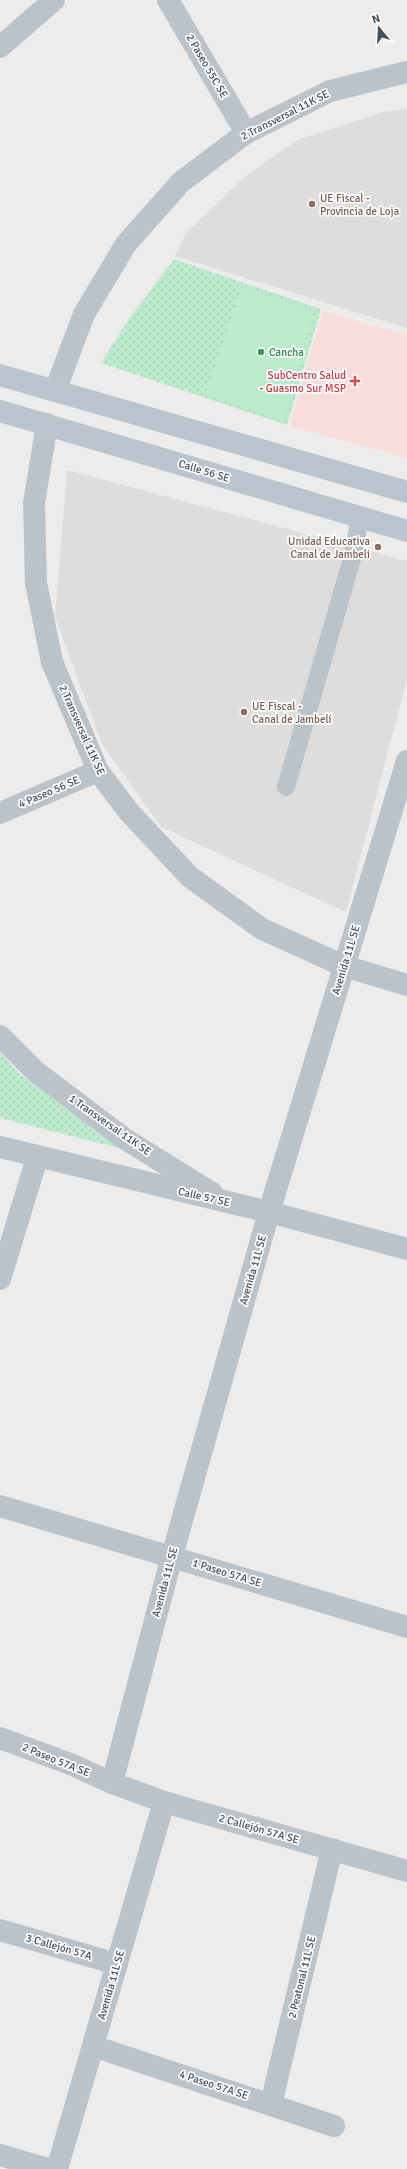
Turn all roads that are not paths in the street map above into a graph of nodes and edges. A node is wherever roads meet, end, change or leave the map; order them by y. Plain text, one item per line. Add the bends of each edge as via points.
1 (54, 0) edge
2 (168, 0) edge
3 (0, 47) edge
4 (407, 72) edge
5 (246, 133) junction
6 (0, 375) edge
7 (55, 391) junction
8 (0, 411) edge
9 (47, 424) junction
10 (407, 492) edge
11 (360, 518) junction
12 (407, 531) edge
13 (406, 766) edge
14 (98, 771) junction
15 (286, 787) dead end
16 (0, 813) edge
17 (344, 966) junction
18 (407, 985) edge
19 (0, 1036) edge
20 (0, 1147) edge
21 (37, 1158) junction
22 (228, 1203) junction
23 (269, 1212) junction
24 (407, 1249) edge
25 (0, 1279) edge
26 (0, 1506) edge
27 (172, 1556) junction
28 (407, 1627) edge
29 (0, 1738) edge
30 (112, 1783) junction
31 (164, 1802) junction
32 (332, 1849) junction
33 (407, 1871) edge
34 (0, 1930) edge
35 (117, 1964) junction
36 (93, 2046) junction
37 (271, 2104) junction
38 (334, 2126) dead end
39 (0, 2155) edge
40 (48, 2169) edge
41 (57, 2169) edge

1 - 3 street
2 - 5 street, 2 Paseo 55C SE
4 - 5 street, 2 Transversal 11K SE via 330,91
5 - 7 street, 2 Transversal 11K SE via 181,182 126,244 84,314
6 - 7 main road
7 - 10 main road
8 - 9 main road, Calle 56 SE
9 - 11 main road, Calle 56 SE
9 - 14 street, 2 Transversal 11K SE via 34,503 36,584 52,662
11 - 12 main road, Calle 56 SE
11 - 15 lane via 353,555
13 - 17 street, Avenida 11L SE
14 - 16 street, 4 Paseo 56 SE
14 - 17 street, 2 Transversal 11K SE via 129,812 190,877 262,929
17 - 18 street, 2 Transversal 11K SE
17 - 23 street, Avenida 11L SE
19 - 22 street, 1 Transversal 11K SE via 34,1071 125,1138
20 - 21 street, Calle 57 SE
21 - 22 street, Calle 57 SE
21 - 25 street
22 - 23 street, Calle 57 SE
23 - 24 street, Calle 57 SE
23 - 27 street, Avenida 11L SE
26 - 27 street, 1 Paseo 57A SE
27 - 28 street, 1 Paseo 57A SE
27 - 30 street, Avenida 11L SE
29 - 30 street, 2 Paseo 57A SE via 73,1765
30 - 31 street, 2 Callejón 57A SE
31 - 32 street, 2 Callejón 57A SE
31 - 35 street, Avenida 11L SE
32 - 33 street, 2 Callejón 57A SE
32 - 37 street, 2 Peatonal 11L SE
34 - 35 street, 3 Callejón 57A
35 - 36 street, Avenida 11L SE
36 - 37 street, 4 Paseo 57A SE
36 - 41 street, Avenida 11L SE
37 - 38 street, 4 Paseo 57A SE
39 - 40 street

